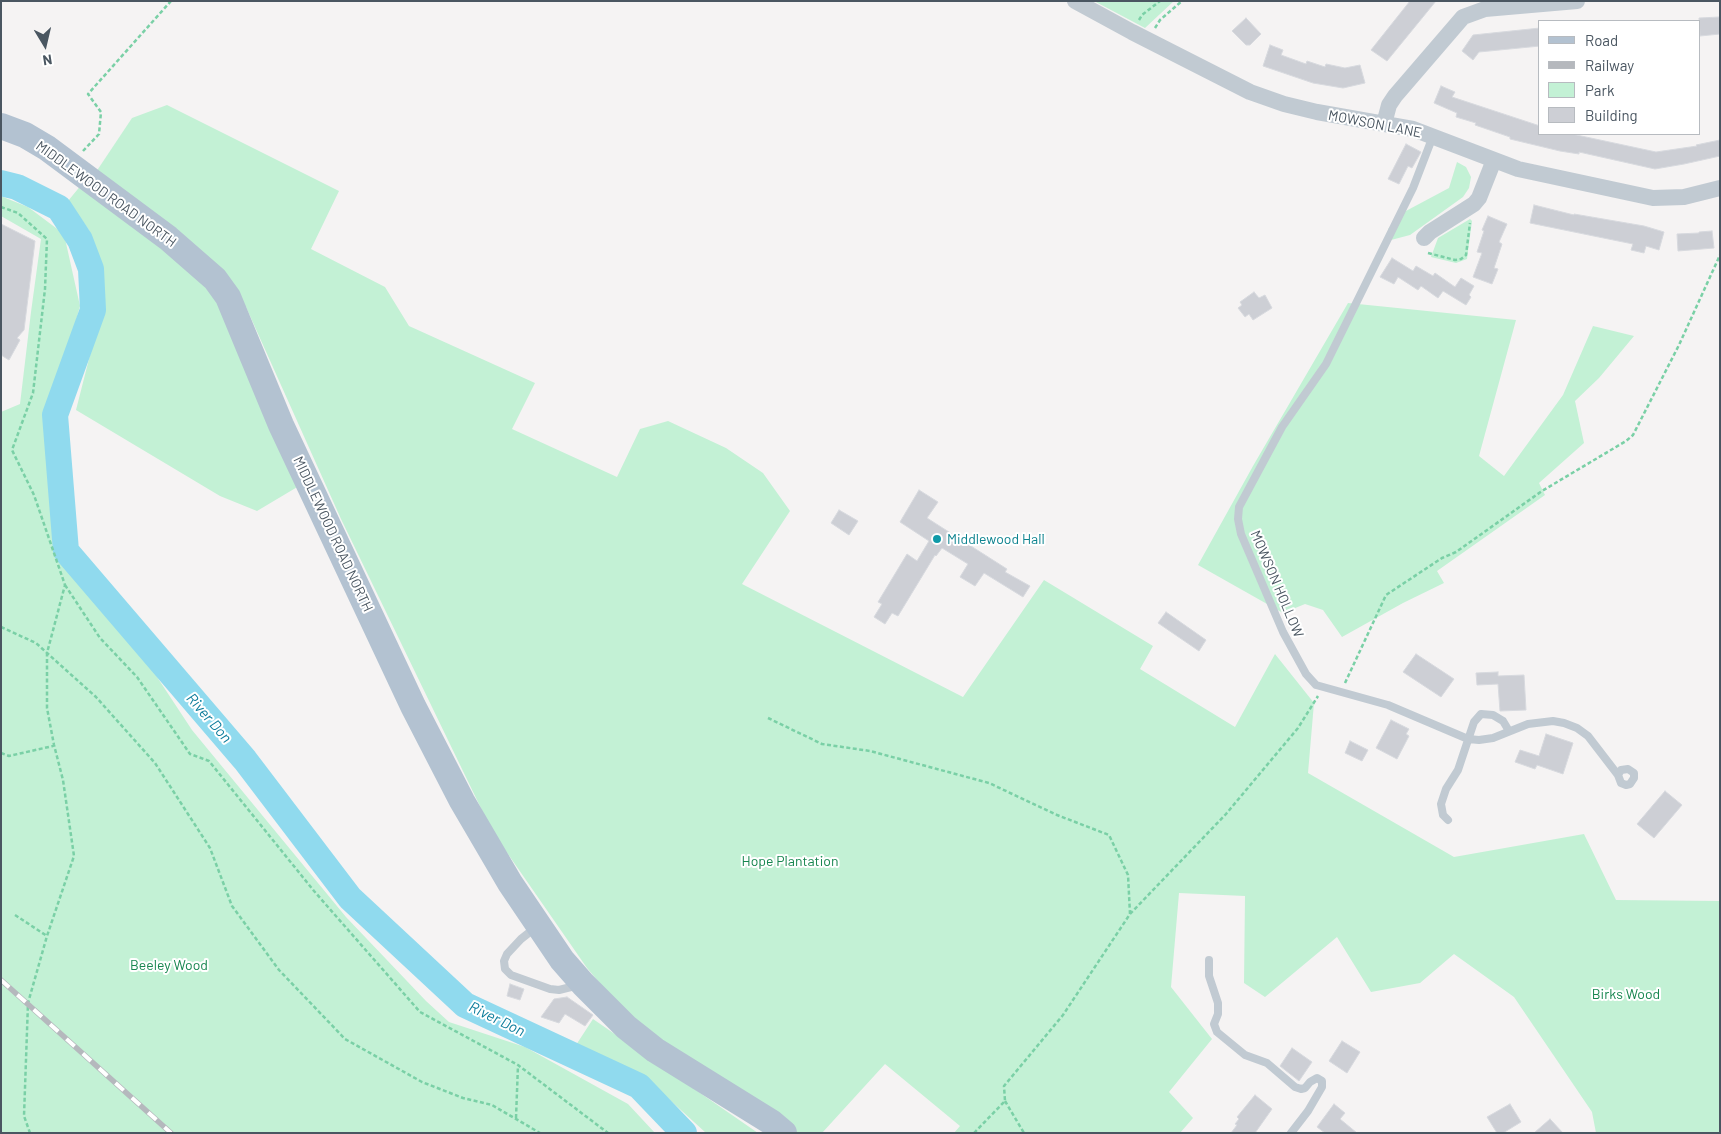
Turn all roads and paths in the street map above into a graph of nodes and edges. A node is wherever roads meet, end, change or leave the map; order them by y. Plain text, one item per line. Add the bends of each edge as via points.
1 (171, 1) edge
2 (1075, 1) edge
3 (1160, 1) edge
4 (1182, 1) edge
5 (1577, 1) edge
6 (1132, 32) junction
7 (1148, 40) junction
8 (1384, 124) junction
9 (1, 126) edge
10 (1433, 136) junction
11 (56, 154) junction
12 (1494, 160) junction
13 (1720, 188) edge
14 (1, 207) edge
15 (1468, 210) junction
16 (1424, 238) joint
17 (1720, 255) edge
18 (65, 585) junction
19 (1, 627) edge
20 (47, 653) junction
21 (1323, 688) junction
22 (768, 718) dead end
23 (1508, 731) junction
24 (1468, 739) junction
25 (54, 746) junction
26 (1, 753) edge
27 (1618, 775) dead end
28 (1448, 820) dead end
29 (1130, 914) junction
30 (15, 915) dead end
31 (538, 925) junction
32 (47, 936) junction
33 (1209, 960) dead end
34 (583, 984) junction
35 (518, 1065) junction
36 (1005, 1101) junction
37 (516, 1118) junction
38 (30, 1133) edge
39 (540, 1133) edge
40 (608, 1133) edge
41 (784, 1133) edge
42 (974, 1133) edge
43 (1024, 1133) edge
44 (1291, 1133) edge

1 - 11 path via 88,94 102,112 99,134 81,154
2 - 6 street, MOWSON LANE
3 - 6 path via 1142,15
4 - 7 path via 1160,20
5 - 8 street via 1485,9 1463,17 1395,96
6 - 7 street, MOWSON LANE
7 - 8 street, MOWSON LANE via 1250,92 1317,112
8 - 10 street, MOWSON LANE
9 - 11 main road, MIDDLEWOOD ROAD NORTH via 26,135
10 - 12 street, MOWSON LANE
10 - 21 lane, MOWSON HOLLOW via 1398,220 1326,364 1282,427 1239,507 1241,534 1282,632 1306,674
11 - 31 main road, MIDDLEWOOD ROAD NORTH via 194,259 216,279 228,297 281,425 413,706 462,801
12 - 13 street, MOWSON LANE via 1518,169 1653,198 1684,197
12 - 15 street via 1478,198
14 - 18 path via 18,214 47,239 45,289 33,393 12,450 34,495
15 - 16 street
15 - 16 path via 1470,223 1466,255 1461,259 1418,251 1416,242
17 - 21 path via 1633,435 1386,595 1345,683
18 - 20 path
18 - 35 path via 100,638 137,677 190,754 209,761 314,891 420,1012
19 - 20 path via 36,643
20 - 25 path via 47,708
20 - 37 path via 96,697 155,763 210,848 232,906 279,970 345,1039 422,1082 492,1105
21 - 24 lane, MOWSON HOLLOW via 1388,705
21 - 29 path via 1298,728 1232,806
22 - 29 path via 822,744 870,751 989,782 1057,815 1109,835 1128,875
23 - 24 lane, MOWSON HOLLOW via 1494,738
23 - 24 lane via 1503,721 1493,715 1481,714 1474,722
23 - 27 lane, MOWSON HOLLOW via 1541,722 1564,723 1577,728 1588,736
24 - 28 lane via 1458,770 1441,804 1443,815
25 - 26 path via 9,756
25 - 32 path via 63,780 74,856
29 - 36 path via 1063,1015 1004,1086
30 - 32 path
31 - 34 main road, MIDDLEWOOD ROAD NORTH
31 - 34 lane via 507,954 505,969 511,975 550,989
32 - 38 path via 28,1003 24,1116
33 - 44 lane via 1209,976 1218,1003 1214,1024 1217,1032 1245,1054 1267,1063 1295,1087 1305,1088 1317,1078 1322,1081 1322,1087 1308,1111
34 - 41 main road, MIDDLEWOOD ROAD NORTH via 626,1027 655,1050
35 - 37 path
35 - 40 path
36 - 42 path
36 - 43 path
37 - 39 path

